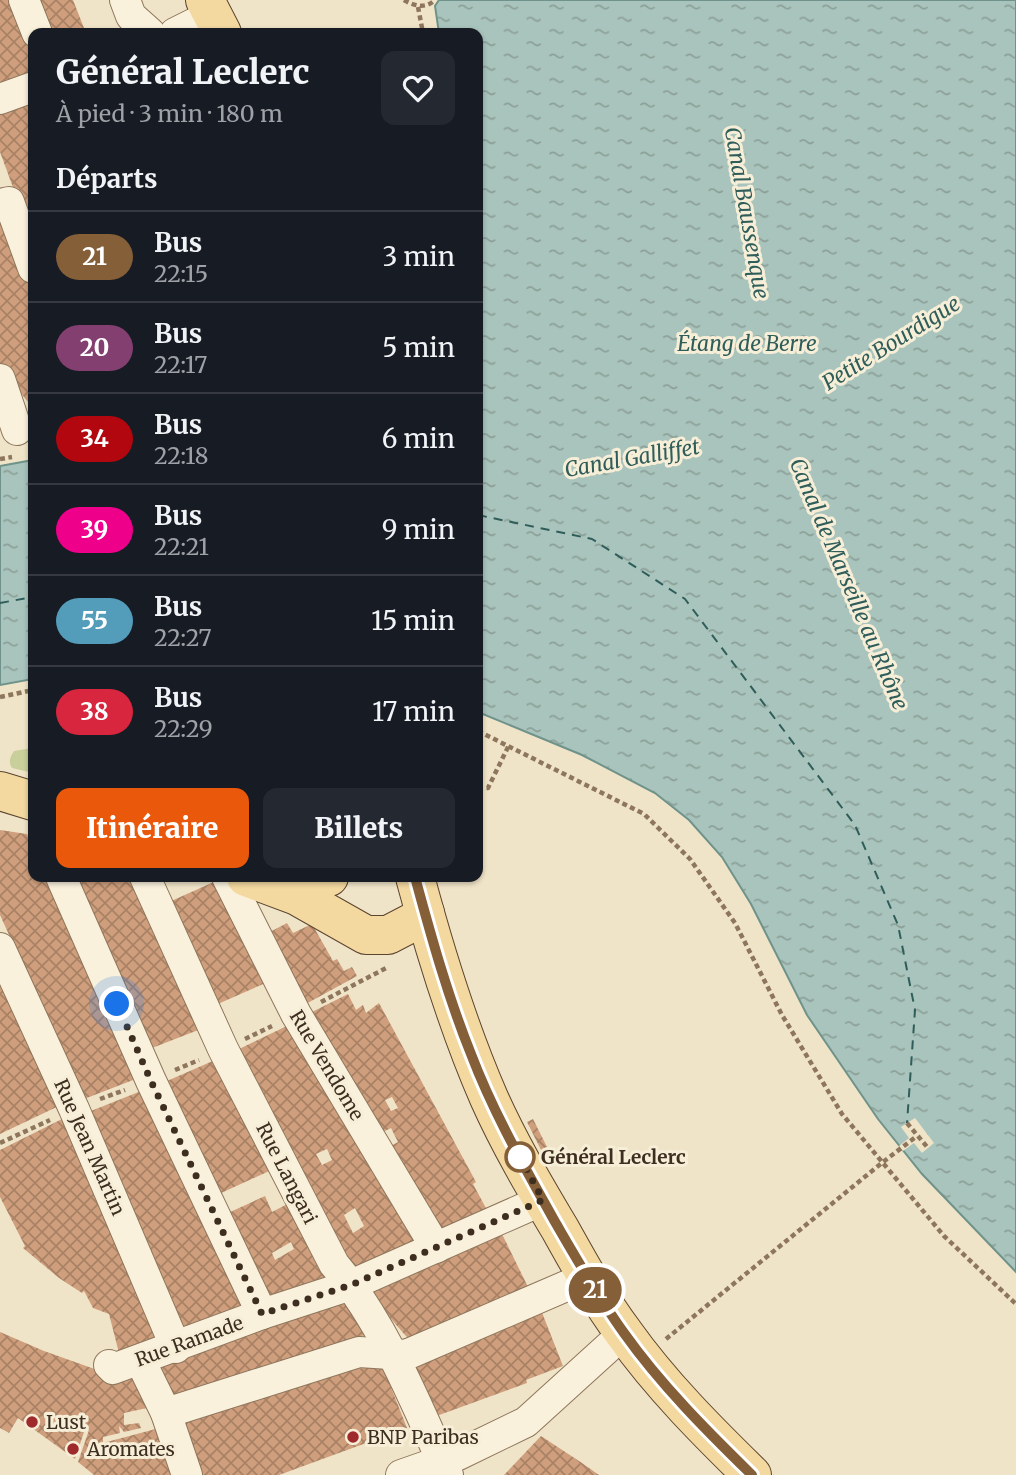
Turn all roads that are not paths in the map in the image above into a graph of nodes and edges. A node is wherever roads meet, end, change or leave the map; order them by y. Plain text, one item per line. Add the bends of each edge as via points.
1 (24, 0) edge
2 (125, 0) edge
3 (213, 16) edge
4 (35, 28) edge
5 (144, 28) edge
6 (186, 28) edge
7 (28, 89) edge
8 (0, 99) edge
9 (0, 204) edge
10 (28, 254) edge
11 (0, 379) edge
12 (17, 430) edge
13 (0, 791) edge
14 (28, 800) edge
15 (63, 882) edge
16 (147, 882) edge
17 (230, 882) edge
18 (259, 882) edge
19 (416, 882) edge
20 (425, 913) junction
21 (0, 948) edge
22 (543, 1200) junction
23 (436, 1248) junction
24 (587, 1277) junction
25 (351, 1285) junction
26 (262, 1314) junction
27 (633, 1345) junction
28 (176, 1348) junction
29 (391, 1355) junction
30 (140, 1360) junction
31 (109, 1365) dead end
32 (166, 1413) junction
33 (445, 1468) edge
34 (187, 1475) edge
35 (401, 1475) edge
36 (752, 1475) edge

1 - 4 street
2 - 5 street via 131,16
3 - 6 street
7 - 8 street
9 - 10 street via 9,202
11 - 12 street
13 - 14 main road
15 - 26 street
16 - 25 street, Rue Langari via 223,1049 334,1264
17 - 23 street, Rue Vendome via 296,1014
18 - 20 main road via 296,896 366,935 388,935
19 - 20 main road
20 - 22 main road via 472,1057
21 - 28 street, Rue Jean Martin
22 - 23 street, Rue Ramade
22 - 24 main road
23 - 25 street, Rue Ramade
24 - 27 main road
24 - 29 street via 406,1356
25 - 26 street, Rue Ramade
25 - 29 street, Rue Langari
26 - 28 street, Rue Ramade
27 - 33 street via 526,1422
27 - 36 main road via 694,1419
28 - 30 street, Rue Ramade
29 - 32 street via 359,1352
29 - 33 street, Rue Langari
30 - 31 street, Rue Ramade via 113,1369
30 - 32 street
32 - 34 street
33 - 35 street

